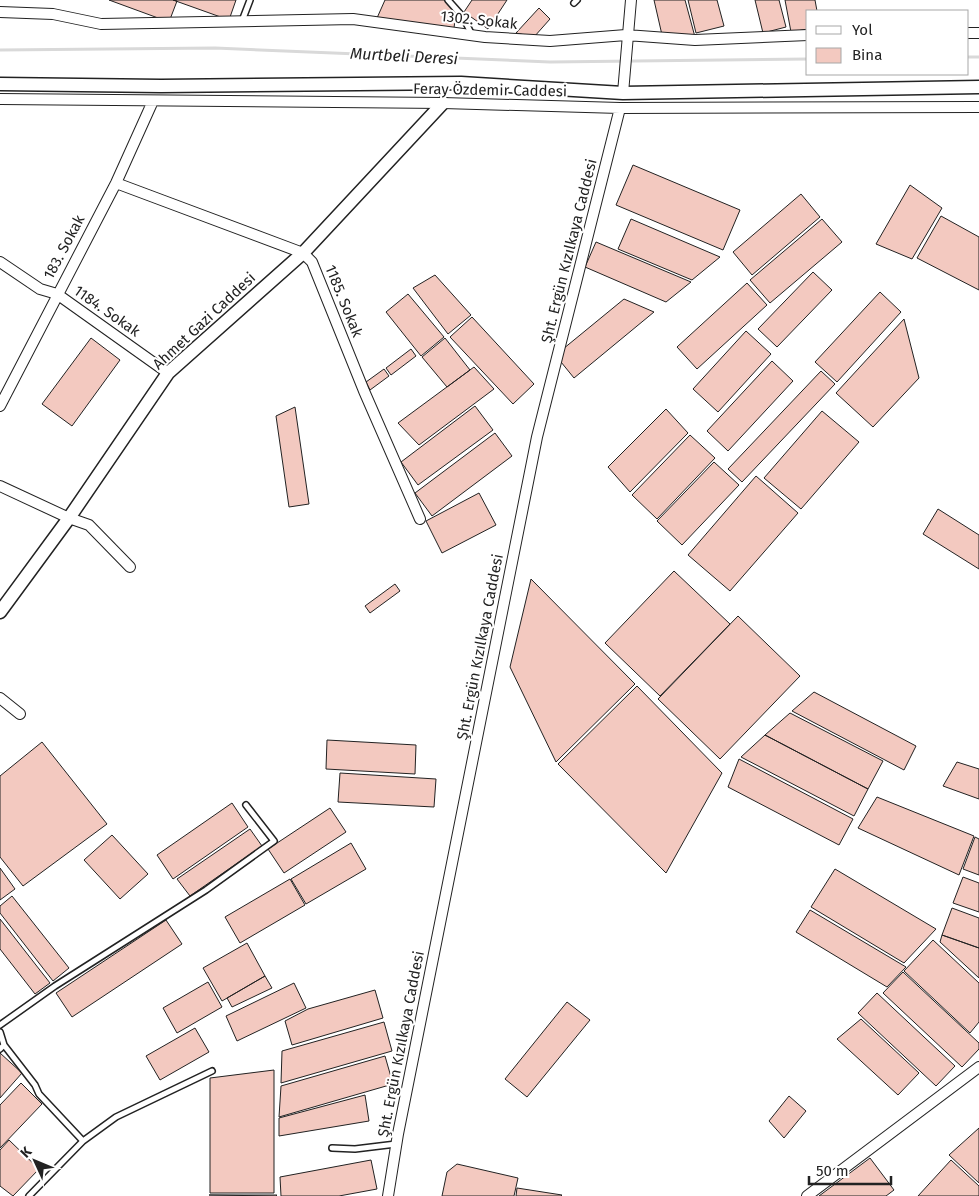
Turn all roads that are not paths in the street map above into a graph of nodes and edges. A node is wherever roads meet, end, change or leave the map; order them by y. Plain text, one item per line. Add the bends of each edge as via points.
1 (242, 0) edge
2 (448, 0) edge
3 (630, 0) edge
4 (249, 1) edge
5 (0, 12) edge
6 (242, 21) junction
7 (626, 34) junction
8 (472, 35) junction
9 (806, 35) edge
10 (0, 84) edge
11 (979, 87) edge
12 (718, 91) junction
13 (624, 93) junction
14 (0, 98) edge
15 (153, 101) junction
16 (443, 103) junction
17 (979, 107) edge
18 (620, 108) junction
19 (716, 108) junction
20 (116, 183) junction
21 (303, 253) junction
22 (0, 262) edge
23 (57, 294) junction
24 (168, 373) junction
25 (3, 391) edge
26 (0, 406) edge
27 (0, 486) edge
28 (69, 518) junction
29 (420, 519) dead end
30 (130, 566) dead end
31 (0, 612) edge
32 (0, 698) edge
33 (20, 714) dead end
34 (246, 805) dead end
35 (0, 1026) edge
36 (0, 1032) edge
37 (2, 1047) edge
38 (979, 1067) edge
39 (212, 1071) dead end
40 (83, 1142) junction
41 (396, 1144) junction
42 (332, 1148) dead end
43 (29, 1196) edge
44 (388, 1196) edge
45 (807, 1196) edge

1 - 4 lane
2 - 8 lane
3 - 7 street
4 - 6 lane
5 - 6 street, 1302. Sokak via 53,14 101,24
6 - 8 street, 1302. Sokak via 353,19
7 - 8 street, 1302. Sokak via 550,41
7 - 9 street, 1302. Sokak via 695,40
7 - 13 street
10 - 13 street via 461,84
11 - 12 street
12 - 13 street
12 - 19 street
14 - 15 street, Feray Özdemir Caddesi
15 - 16 street, Feray Özdemir Caddesi
15 - 20 street, 183. Sokak
16 - 18 street, Feray Özdemir Caddesi
16 - 21 street, Ahmet Gazi Caddesi
17 - 19 street, Feray Özdemir Caddesi
18 - 19 street, Feray Özdemir Caddesi
18 - 41 street, Şht. Ergün Kızılkaya Caddesi via 537,437
20 - 21 street
20 - 23 street, 183. Sokak
21 - 24 street, Ahmet Gazi Caddesi
21 - 29 street, 1185. Sokak via 312,262
22 - 23 street, 1184. Sokak via 40,289
23 - 24 street, 1184. Sokak
23 - 25 street, 183. Sokak
24 - 28 street, Ahmet Gazi Caddesi
25 - 26 street, 183. Sokak
27 - 28 street
28 - 30 street via 89,525
28 - 31 street, Ahmet Gazi Caddesi
32 - 33 street
34 - 35 lane via 274,841 206,890 56,986
36 - 37 lane
37 - 40 lane
38 - 45 street
39 - 40 lane via 116,1117
40 - 43 lane
41 - 42 lane
41 - 44 street, Şht. Ergün Kızılkaya Caddesi

